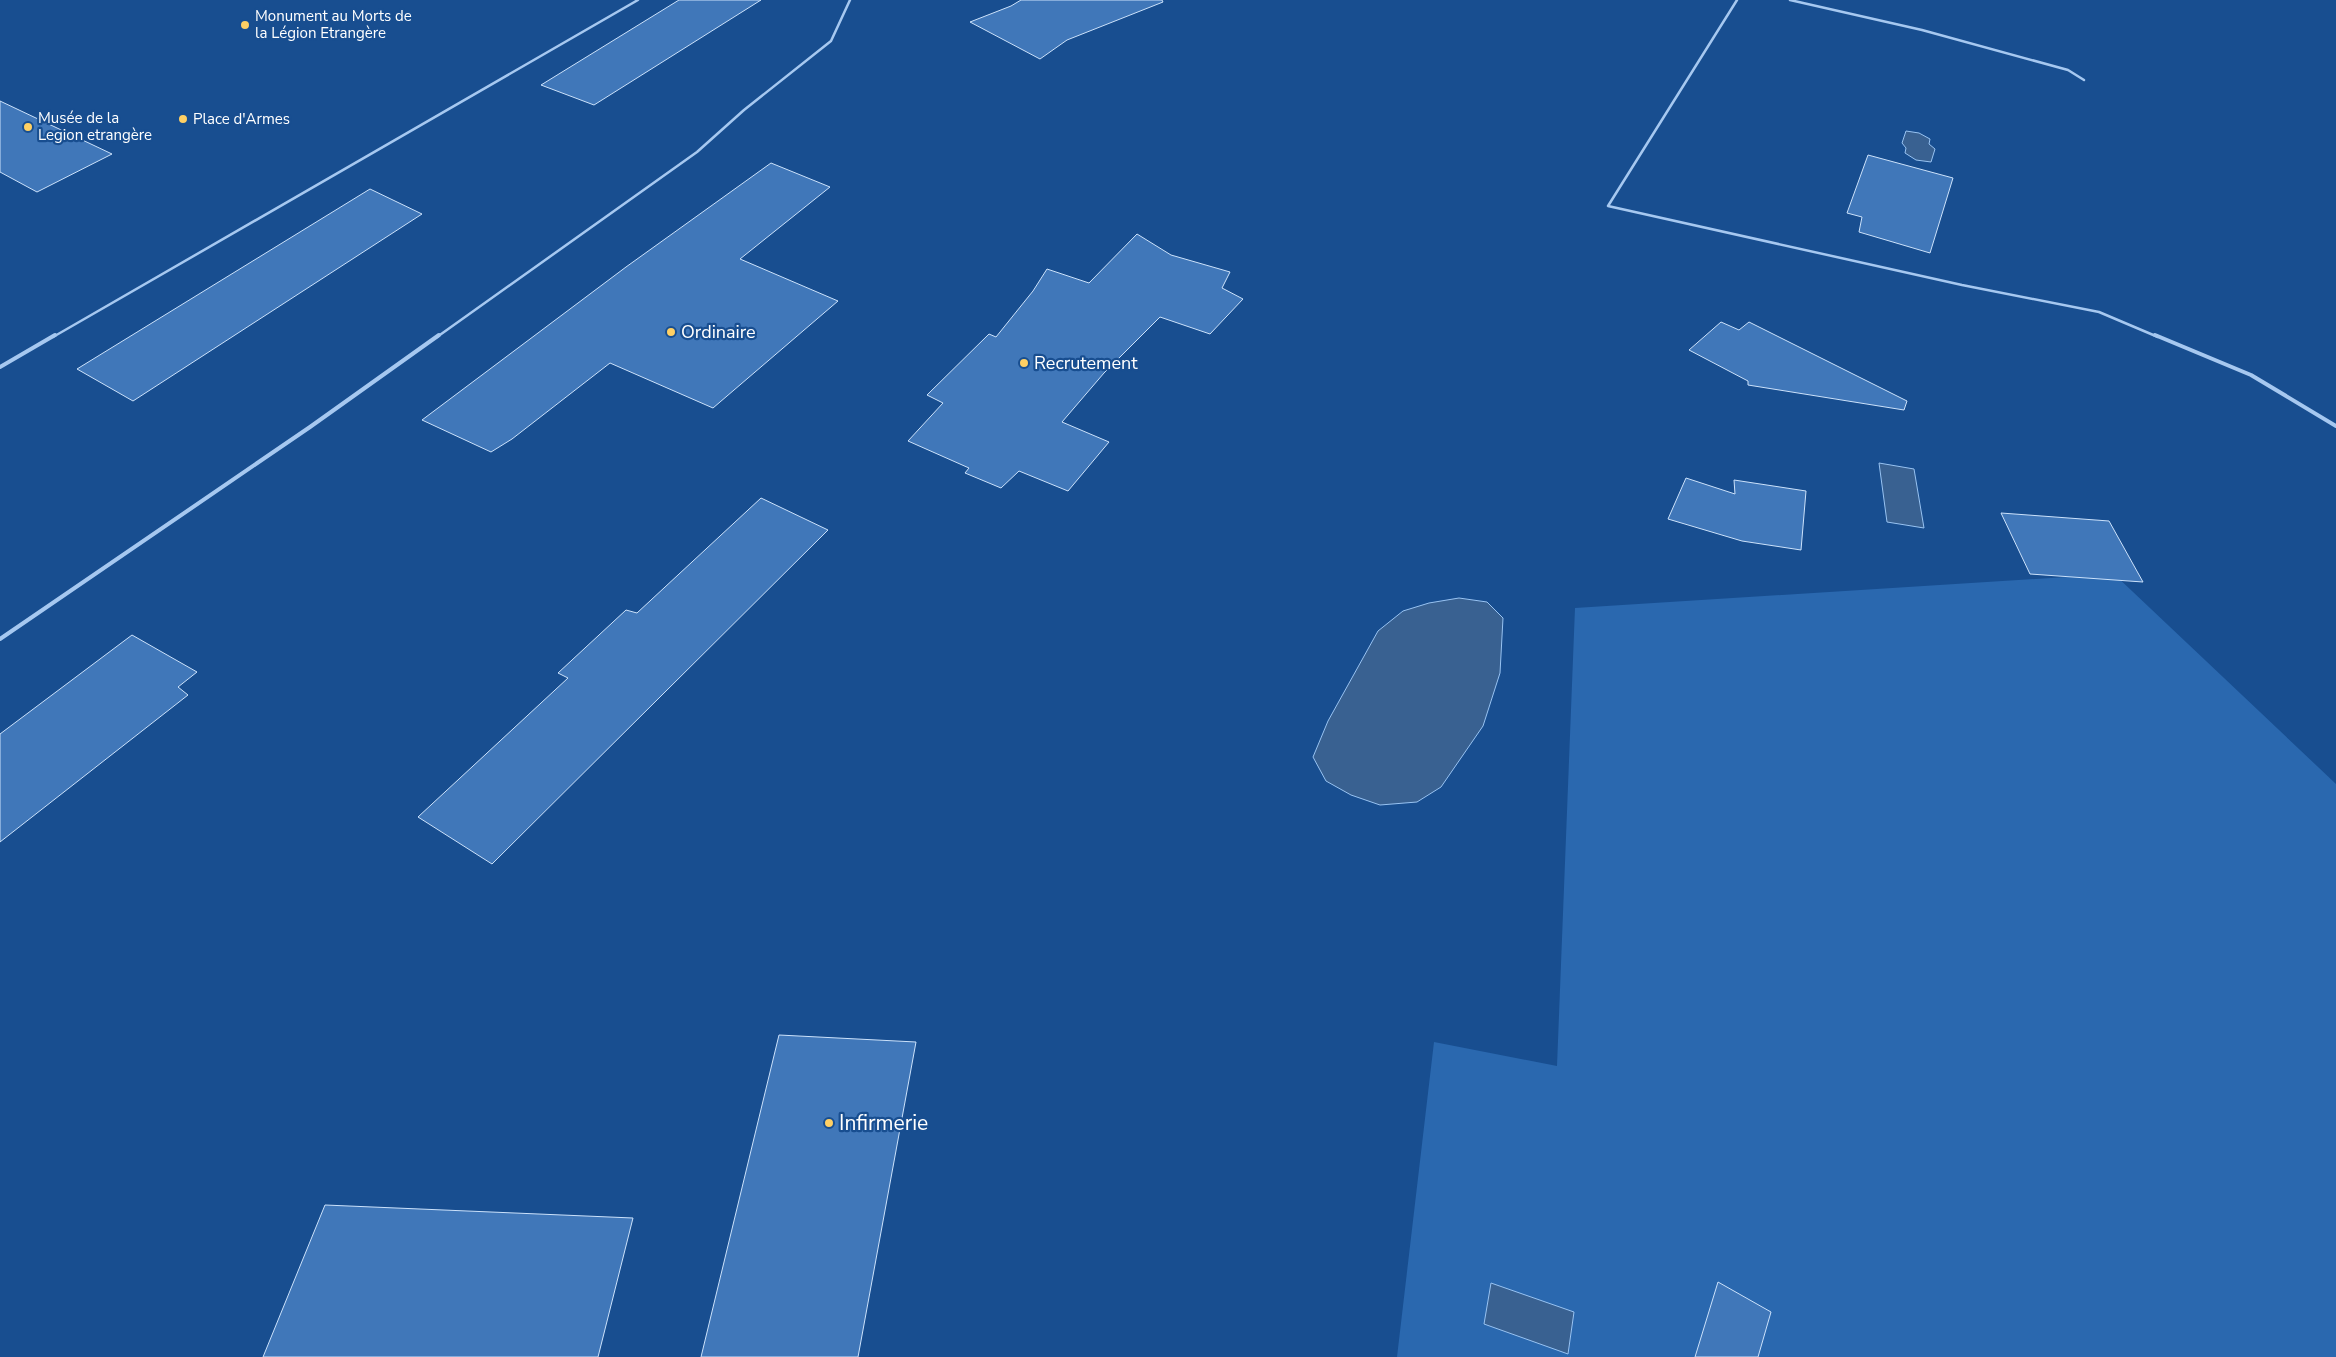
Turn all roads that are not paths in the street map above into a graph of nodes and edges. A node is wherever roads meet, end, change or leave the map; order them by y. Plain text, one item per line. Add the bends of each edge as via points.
1 (638, 0) edge
2 (850, 0) edge
3 (1737, 0) edge
4 (1790, 0) edge
5 (2084, 80) dead end
6 (0, 367) edge
7 (2336, 426) edge
8 (0, 639) edge

1 - 6 lane
2 - 8 lane via 831,41 696,152 310,427
3 - 7 lane via 1608,206 1962,285 2099,312 2251,375
4 - 5 lane via 1922,30 2068,70

